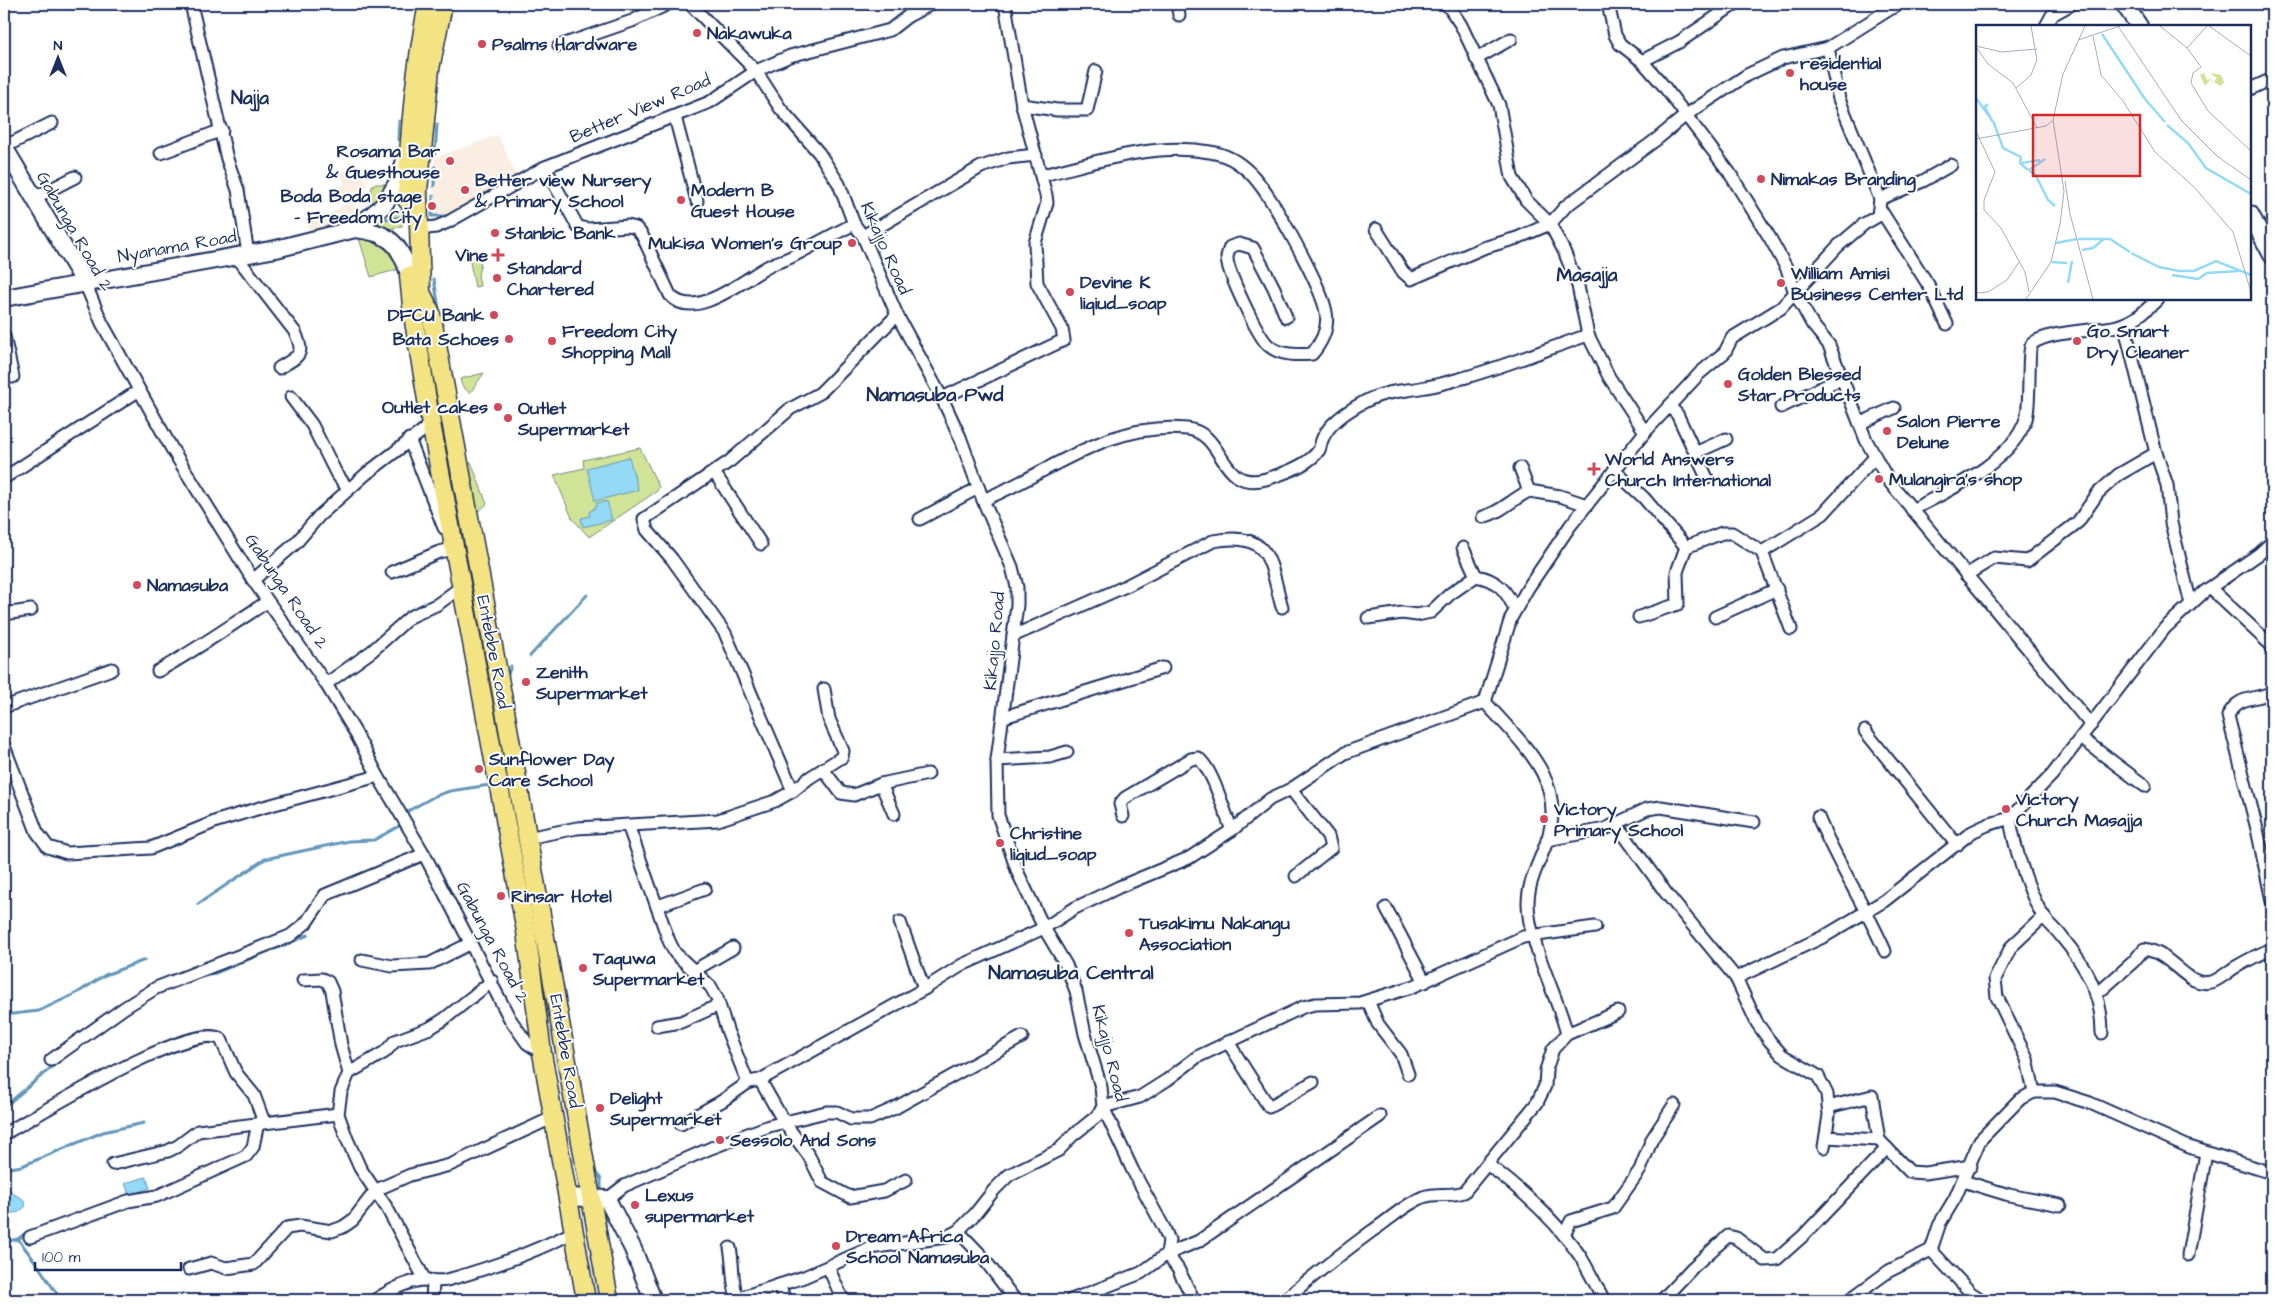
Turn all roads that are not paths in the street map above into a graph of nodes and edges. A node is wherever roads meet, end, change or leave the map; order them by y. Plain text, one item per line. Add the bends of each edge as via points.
1 (191, 4) edge
2 (428, 4) edge
3 (443, 4) edge
4 (668, 4) edge
5 (690, 4) edge
6 (931, 4) edge
7 (1005, 4) edge
8 (1447, 4) edge
9 (1608, 4) edge
10 (1735, 4) edge
11 (1898, 4) edge
12 (2072, 4) edge
13 (2124, 4) edge
14 (2047, 25) edge
15 (2138, 25) edge
16 (1511, 39) dead end
17 (559, 46) dead end
18 (1828, 48) junction
19 (1476, 59) junction
20 (1642, 61) junction
21 (756, 70) junction
22 (1096, 71) dead end
23 (2272, 79) edge
24 (2251, 89) edge
25 (1022, 105) junction
26 (1686, 115) junction
27 (675, 117) junction
28 (52, 123) dead end
29 (222, 130) junction
30 (409, 141) junction
31 (4, 147) edge
32 (161, 152) dead end
33 (1036, 155) junction
34 (8, 165) edge
35 (1951, 165) dead end
36 (545, 167) junction
37 (1043, 175) junction
38 (76, 177) dead end
39 (34, 198) junction
40 (696, 201) dead end
41 (1880, 204) junction
42 (854, 224) junction
43 (1550, 224) junction
44 (2252, 225) edge
45 (355, 229) junction
46 (419, 229) junction
47 (1376, 229) dead end
48 (863, 236) junction
49 (242, 255) junction
50 (2272, 256) edge
51 (409, 274) junction
52 (85, 283) junction
53 (1795, 293) junction
54 (4, 298) edge
55 (2157, 300) edge
56 (897, 315) junction
57 (1286, 317) dead end
58 (1946, 324) dead end
59 (2124, 324) junction
60 (1588, 335) junction
61 (4, 336) edge
62 (279, 368) dead end
63 (13, 377) dead end
64 (1842, 378) junction
65 (138, 391) junction
66 (291, 397) dead end
67 (942, 398) junction
68 (1669, 406) junction
69 (1781, 407) dead end
70 (1894, 408) dead end
71 (430, 418) junction
72 (1861, 423) junction
73 (1645, 432) junction
74 (409, 439) junction
75 (1726, 439) dead end
76 (1695, 452) junction
77 (2156, 453) junction
78 (1875, 457) junction
79 (1520, 468) dead end
80 (1614, 470) junction
81 (714, 472) junction
82 (4, 478) edge
83 (1707, 478) dead end
84 (978, 488) junction
85 (348, 489) junction
86 (1529, 491) junction
87 (983, 500) junction
88 (1587, 505) junction
89 (1912, 510) junction
90 (1484, 517) dead end
91 (920, 520) dead end
92 (2272, 542) edge
93 (761, 544) dead end
94 (1686, 547) junction
95 (1463, 548) dead end
96 (1762, 552) junction
97 (455, 557) junction
98 (392, 572) dead end
99 (1966, 575) junction
100 (1476, 576) junction
101 (253, 580) junction
102 (461, 587) junction
103 (2210, 588) junction
104 (1776, 589) junction
105 (267, 602) junction
106 (2191, 604) junction
107 (1282, 607) dead end
108 (31, 610) dead end
109 (1515, 610) junction
110 (4, 614) edge
111 (1639, 617) dead end
112 (1715, 617) dead end
113 (1368, 618) dead end
114 (1791, 629) dead end
115 (1013, 636) junction
116 (2272, 646) edge
117 (1163, 668) dead end
118 (112, 669) dead end
119 (158, 671) dead end
120 (326, 684) junction
121 (824, 689) dead end
122 (2272, 692) edge
123 (1485, 702) junction
124 (4, 707) edge
125 (1004, 717) junction
126 (2091, 725) junction
127 (1865, 731) dead end
128 (2081, 738) junction
129 (4, 746) edge
130 (1067, 752) dead end
131 (997, 760) junction
132 (823, 769) junction
133 (928, 774) dead end
134 (378, 776) junction
135 (880, 784) junction
136 (2145, 786) dead end
137 (1291, 789) junction
138 (793, 791) junction
139 (894, 814) dead end
140 (1123, 816) dead end
141 (1818, 817) dead end
142 (2010, 818) junction
143 (1754, 822) dead end
144 (1617, 825) junction
145 (628, 826) junction
146 (1232, 830) junction
147 (527, 838) junction
148 (1547, 840) junction
149 (1957, 845) junction
150 (424, 854) junction
151 (1296, 876) dead end
152 (705, 889) dead end
153 (2272, 900) edge
154 (658, 906) junction
155 (1386, 908) dead end
156 (1867, 911) junction
157 (2044, 916) junction
158 (900, 922) dead end
159 (1595, 927) dead end
160 (1044, 928) junction
161 (1533, 934) junction
162 (471, 943) junction
163 (733, 948) dead end
164 (2272, 949) edge
165 (1885, 951) dead end
166 (362, 960) dead end
167 (694, 970) junction
168 (1736, 978) junction
169 (303, 980) dead end
170 (492, 981) junction
171 (1425, 982) junction
172 (924, 989) junction
173 (2096, 995) junction
174 (1368, 1000) junction
175 (719, 1005) junction
176 (1618, 1012) dead end
177 (657, 1026) dead end
178 (2102, 1033) dead end
179 (1568, 1034) junction
180 (1022, 1037) dead end
181 (1228, 1042) junction
182 (542, 1053) junction
183 (51, 1060) dead end
184 (350, 1073) junction
185 (1408, 1074) dead end
186 (754, 1081) junction
187 (1313, 1082) dead end
188 (2034, 1092) junction
189 (1674, 1105) dead end
190 (1104, 1106) junction
191 (1828, 1107) junction
192 (338, 1114) junction
193 (1380, 1116) dead end
194 (554, 1117) junction
195 (261, 1122) junction
196 (784, 1122) junction
197 (681, 1124) dead end
198 (4, 1134) edge
199 (1883, 1144) junction
200 (2206, 1153) junction
201 (113, 1164) dead end
202 (1487, 1164) junction
203 (1970, 1166) junction
204 (2272, 1173) edge
205 (906, 1180) dead end
206 (1963, 1181) junction
207 (376, 1190) junction
208 (568, 1197) junction
209 (599, 1198) junction
210 (2060, 1205) dead end
211 (958, 1231) junction
212 (574, 1232) junction
213 (1564, 1235) junction
214 (30, 1237) dead end
215 (730, 1248) dead end
216 (1931, 1250) junction
217 (1167, 1254) junction
218 (2188, 1255) dead end
219 (828, 1267) junction
220 (189, 1269) dead end
221 (429, 1281) junction
222 (779, 1285) junction
223 (1973, 1296) edge
224 (375, 1300) edge
225 (432, 1300) edge
226 (586, 1300) edge
227 (608, 1300) edge
228 (653, 1300) edge
229 (736, 1300) edge
230 (785, 1300) edge
231 (843, 1300) edge
232 (1014, 1300) edge
233 (1070, 1300) edge
234 (1194, 1300) edge
235 (1284, 1300) edge
236 (1604, 1300) edge
237 (1662, 1300) edge
238 (1849, 1300) edge
239 (1982, 1300) edge

1 - 29 street
2 - 30 main road, Entebbe Road
3 - 46 main road, Entebbe Road via 424,114 418,191
4 - 17 street via 632,21
5 - 21 street, Kikajjo Road
6 - 21 street, Better View Road via 890,30 790,56
7 - 25 street
8 - 19 street via 1461,25
9 - 20 street via 1620,44
10 - 20 street via 1679,42
11 - 18 street
12 - 14 street via 2052,15
13 - 15 street
16 - 19 street
18 - 26 street via 1765,65
18 - 41 street via 1839,99
19 - 43 street via 1499,105 1512,177 1526,200
20 - 26 street
21 - 27 street, Better View Road via 710,102
21 - 42 street, Kikajjo Road via 780,108 830,168
22 - 25 street via 1087,110
23 - 24 street
25 - 33 street
26 - 43 street via 1566,206
26 - 53 street via 1741,190 1787,269
27 - 36 street, Better View Road
27 - 40 street
28 - 31 street
29 - 32 street
29 - 49 street via 227,159 238,190
30 - 45 street, Nyanama Road via 400,178 390,196 377,212
30 - 51 main road, Entebbe Road via 406,213
31 - 34 street, Gabunga Road 2
33 - 37 street
33 - 48 street via 1008,158 981,167
34 - 39 street, Gabunga Road 2
35 - 41 street
36 - 42 street via 578,227 628,226 639,231 670,295 685,304 700,303 733,289 768,266
36 - 46 street, Better View Road via 448,222
37 - 57 street via 1156,151 1210,152 1234,160 1265,191 1323,303 1326,326 1320,344 1312,354 1280,352 1267,345 1232,276 1226,257 1230,247 1239,244 1253,248
37 - 67 street via 1047,203 1035,243 1037,283 1062,329 1064,340
38 - 39 street
39 - 52 street, Gabunga Road 2
41 - 53 street via 1878,216 1838,246
41 - 58 street via 1929,286
42 - 48 street, Kikajjo Road
43 - 47 street via 1483,248 1411,280
43 - 60 street via 1572,268
44 - 50 street
45 - 49 street, Nyanama Road via 276,250
45 - 51 street, Nyanama Road via 381,233 390,239 404,256
46 - 147 main road, Entebbe Road via 421,292 430,314
48 - 56 street, Kikajjo Road
49 - 52 street, Nyanama Road
49 - 62 street via 295,332 302,348 299,354
51 - 71 main road, Entebbe Road
52 - 54 street, Nyanama Road
52 - 65 street, Gabunga Road 2
53 - 64 street via 1812,324 1829,345
53 - 68 street via 1781,308 1732,338 1726,352 1700,373
55 - 59 street via 2142,314
56 - 67 street, Kikajjo Road
56 - 81 street via 820,393 790,409
59 - 77 street
59 - 89 street via 2040,339 2032,344 2029,354 2029,409 2020,433 2000,455 1974,475
60 - 73 street via 1609,377
60 - 87 street via 1463,378 1379,395 1339,419 1324,434 1318,450 1309,459 1264,479 1237,477 1208,437 1199,431 1152,429 1081,449 1031,478
61 - 63 street
64 - 69 street
64 - 72 street
65 - 82 street
65 - 101 street, Gabunga Road 2
66 - 85 street via 312,425 336,473
67 - 84 street, Kikajjo Road via 960,436
68 - 73 street
68 - 76 street via 1677,414
70 - 72 street
71 - 74 street via 425,429
71 - 97 main road, Entebbe Road
72 - 78 street
73 - 80 street
74 - 85 street
74 - 97 street
75 - 76 street
76 - 83 street
77 - 99 street via 2118,475 2098,493 2078,522 2027,561 1994,558
77 - 106 street via 2167,485 2170,523
78 - 89 street via 1888,480
78 - 96 street via 1823,514
79 - 86 street
80 - 88 street
80 - 94 street via 1644,498
81 - 93 street
81 - 138 street via 647,515 644,523 725,633
84 - 87 street, Kikajjo Road
84 - 91 street
85 - 101 street
86 - 88 street
86 - 90 street via 1515,497 1497,514
87 - 115 street, Kikajjo Road via 1012,567 1017,587
88 - 109 street
89 - 99 street
92 - 103 street
94 - 96 street via 1722,533 1732,533
94 - 111 street via 1677,572 1678,604
95 - 100 street
96 - 104 street
97 - 98 street via 439,552
97 - 102 main road, Entebbe Road
99 - 126 street
100 - 109 street via 1495,581 1504,589
100 - 113 street via 1431,612
101 - 105 street, Gabunga Road 2
102 - 120 street via 438,604 410,617 372,651
102 - 182 main road, Entebbe Road via 526,931
103 - 106 street
103 - 116 street
104 - 112 street
104 - 114 street
105 - 119 street via 188,655
105 - 120 street, Gabunga Road 2
106 - 126 street via 2164,628
107 - 115 street via 1262,546 1247,539 1225,539 1213,541 1126,586
108 - 110 street
109 - 123 street
115 - 125 street, Kikajjo Road
117 - 125 street
118 - 124 street
120 - 134 street, Gabunga Road 2
121 - 132 street via 829,719 843,754 841,759
122 - 153 street via 2250,697 2228,716
123 - 137 street via 1345,753
123 - 148 street via 1545,774 1552,807
125 - 131 street, Kikajjo Road
126 - 128 street
127 - 149 street
128 - 136 street
128 - 142 street via 2052,775
129 - 134 street via 38,832 48,847 66,853 150,848 253,810
130 - 131 street via 1050,757
131 - 160 street, Kikajjo Road via 1000,824 1018,873
132 - 135 street via 841,793 854,795
132 - 138 street
133 - 135 street
134 - 150 street, Gabunga Road 2
135 - 139 street
137 - 146 street via 1270,799
137 - 151 street via 1332,845
138 - 145 street via 718,820
140 - 146 street via 1120,804 1126,798 1191,759 1198,758 1214,785
141 - 156 street via 1829,844
142 - 149 street via 1987,825
142 - 157 street via 2020,862
143 - 144 street via 1661,807 1648,809
144 - 148 street
144 - 168 street via 1666,893
145 - 147 street via 577,828
145 - 154 street
146 - 160 street via 1189,858 1075,908
147 - 209 main road, Entebbe Road
148 - 161 street via 1534,873 1528,903
149 - 156 street
150 - 162 street, Gabunga Road 2
150 - 183 street via 325,894 306,923 290,936 156,988
152 - 154 street
154 - 167 street via 676,953
155 - 171 street
156 - 165 street
156 - 168 street via 1825,936
157 - 173 street via 2077,956
157 - 188 street via 2011,947 1995,979 1997,997 2027,1059
158 - 172 street
159 - 161 street
160 - 172 street via 962,965
160 - 190 street, Kikajjo Road via 1066,965 1076,991 1085,1034 1102,1087
161 - 171 street via 1513,940
161 - 179 street
162 - 166 street via 429,964 392,966
162 - 170 street, Gabunga Road 2
163 - 167 street
164 - 173 street via 2215,981 2193,982 2166,958 2144,949
167 - 175 street via 711,987
168 - 191 street via 1757,1023 1769,1040 1782,1055 1818,1076 1827,1094
169 - 184 street via 322,979 330,986
170 - 182 street, Gabunga Road 2 via 518,1032
170 - 184 street via 443,1020 395,1041 385,1052
171 - 174 street
172 - 186 street
173 - 178 street via 2102,1011
174 - 181 street via 1303,1007
174 - 185 street via 1378,1024 1401,1054
175 - 177 street via 681,1022
175 - 186 street via 740,1067
176 - 179 street
179 - 202 street via 1553,1050 1538,1103
180 - 196 street via 870,1119 850,1119 837,1112 826,1112
181 - 187 street via 1269,1107
181 - 190 street via 1197,1057 1140,1097
182 - 194 main road, Entebbe Road
184 - 192 street via 341,1092
186 - 196 street
186 - 197 street
188 - 200 street via 2055,1092 2090,1103
188 - 203 street via 2019,1100 1980,1140
189 - 213 street via 1652,1139 1640,1170 1612,1208 1571,1221
190 - 211 street via 1059,1150 1009,1175
190 - 217 street, Kikajjo Road via 1164,1228 1169,1240
191 - 199 street via 1825,1142
191 - 199 street via 1872,1096
192 - 195 street
192 - 207 street via 346,1140
193 - 217 street via 1199,1241
194 - 207 street via 450,1165 410,1175
194 - 208 main road, Entebbe Road
195 - 198 street via 254,1095 236,1073 220,1039 205,1036 123,1067
195 - 201 street via 198,1130 168,1151
195 - 214 street via 253,1147 246,1156 157,1196 128,1201
196 - 205 street via 809,1156 822,1182 850,1197 884,1191
196 - 209 street via 711,1148
199 - 203 street via 1910,1172
199 - 237 street via 1804,1235 1777,1259 1765,1260 1736,1238 1728,1236
200 - 204 street
200 - 218 street
202 - 213 street via 1520,1188
202 - 235 street via 1464,1192 1452,1196 1424,1196 1406,1206 1331,1260
203 - 206 street
206 - 210 street via 2009,1195
206 - 216 street via 1940,1223
207 - 220 street via 343,1228 332,1231 300,1226 287,1228 254,1264 226,1268 211,1263
207 - 221 street
208 - 209 street
208 - 212 main road, Entebbe Road
209 - 227 main road, Entebbe Road
209 - 228 street via 633,1249
211 - 219 street via 946,1238 870,1248
211 - 232 street via 981,1255
212 - 221 street via 515,1258
212 - 226 main road, Entebbe Road
213 - 236 street via 1580,1256
215 - 229 street
216 - 223 street
216 - 238 street via 1889,1271
217 - 233 street via 1141,1273
217 - 234 street, Kikajjo Road
219 - 222 street
219 - 231 street
221 - 224 street via 401,1286
221 - 225 street
222 - 229 street
222 - 230 street
223 - 239 street

